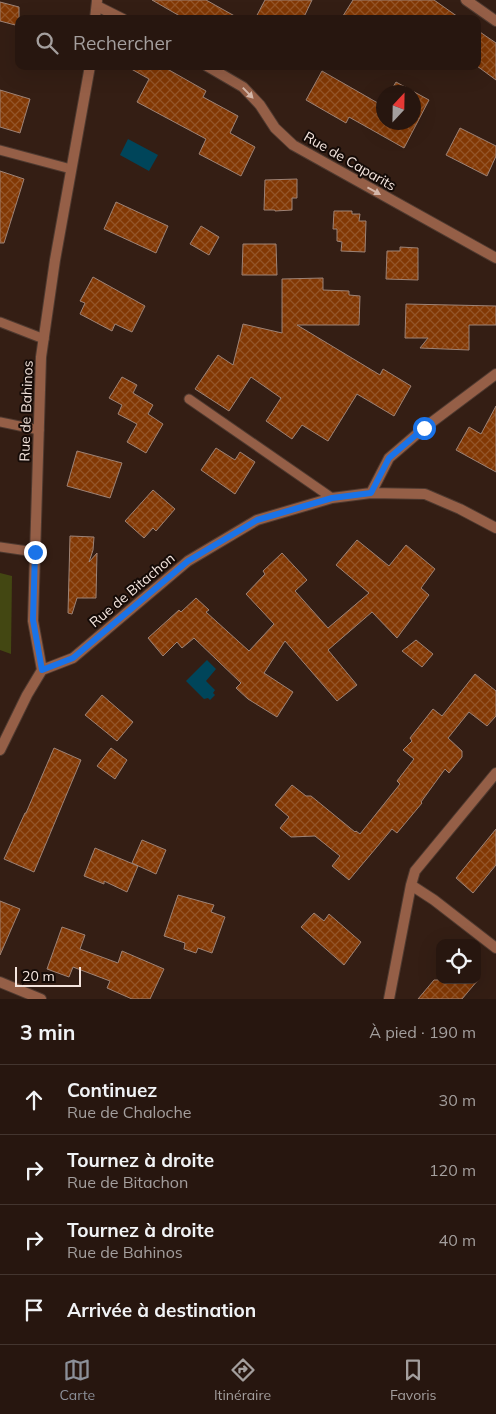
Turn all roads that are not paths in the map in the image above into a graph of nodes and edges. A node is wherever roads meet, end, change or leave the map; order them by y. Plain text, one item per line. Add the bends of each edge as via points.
1 (466, 0) edge
2 (97, 3) edge
3 (116, 15) edge
4 (496, 21) edge
5 (89, 70) edge
6 (215, 70) edge
7 (0, 150) edge
8 (71, 169) junction
9 (496, 258) edge
10 (0, 322) edge
11 (44, 339) junction
12 (496, 374) edge
13 (189, 399) dead end
14 (0, 422) edge
15 (39, 430) junction
16 (371, 493) junction
17 (332, 498) junction
18 (496, 528) edge
19 (0, 547) edge
20 (35, 552) junction
21 (42, 670) junction
22 (0, 750) edge
23 (496, 773) edge
24 (411, 885) junction
25 (496, 948) edge
26 (0, 982) edge
27 (41, 999) edge
28 (389, 999) edge

1 - 4 street
2 - 3 street
5 - 8 street, Rue de Bahinos
6 -> 9 street, Rue de Caparits via 243,87 293,145
7 - 8 lane
8 - 11 street, Rue de Bahinos
10 - 11 lane
11 - 15 street, Rue de Bahinos
12 - 16 street via 389,458
13 - 17 lane
14 - 15 lane
15 - 20 street, Rue de Bahinos
16 - 17 street, Rue de Bitachon
16 - 18 street, Rue de Bitachon via 425,494
17 - 21 street, Rue de Bitachon via 257,520 219,542 188,561 73,658
19 - 20 lane
20 - 21 street, Rue de Bahinos via 33,620
21 - 22 street
23 - 24 street via 415,871
24 - 25 street
24 - 28 street
26 - 27 street

